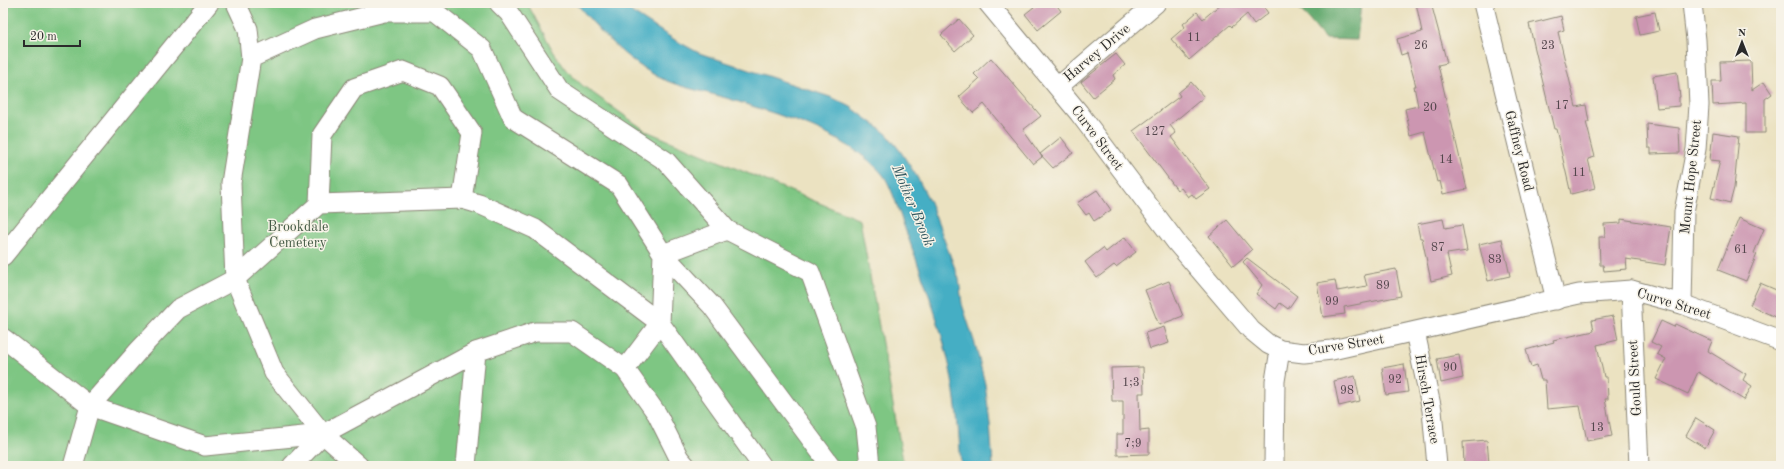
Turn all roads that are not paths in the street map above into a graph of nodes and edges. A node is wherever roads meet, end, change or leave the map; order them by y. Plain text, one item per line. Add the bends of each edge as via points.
1 (209, 3) edge
2 (236, 3) edge
3 (499, 3) edge
4 (988, 3) edge
5 (1156, 3) edge
6 (1483, 3) edge
7 (1692, 3) edge
8 (251, 58) junction
9 (1058, 87) junction
10 (462, 199) junction
11 (319, 204) junction
12 (727, 230) junction
13 (663, 254) junction
14 (3, 256) edge
15 (235, 279) junction
16 (1631, 290) junction
17 (1556, 300) junction
18 (1682, 304) junction
19 (660, 323) junction
20 (1415, 332) junction
21 (3, 340) edge
22 (1781, 341) edge
23 (1280, 350) junction
24 (476, 352) junction
25 (625, 369) junction
26 (90, 406) junction
27 (323, 434) junction
28 (681, 463) edge
29 (73, 466) edge
30 (292, 466) edge
31 (359, 466) edge
32 (466, 466) edge
33 (762, 466) edge
34 (831, 466) edge
35 (870, 466) edge
36 (1274, 466) edge
37 (1437, 466) edge
38 (1639, 466) edge

1 - 14 street
2 - 8 street via 248,29
3 - 12 street via 509,13 560,91 666,161
4 - 9 street, Curve Street
5 - 9 street, Harvey Drive
6 - 17 street, Gaffney Road
7 - 18 street, Mount Hope Street via 1699,105 1696,149 1684,212
8 - 13 street via 315,29 338,23 384,12 435,12 482,49 513,118 619,185
8 - 15 street via 231,184
9 - 23 street, Curve Street via 1176,242 1251,330
10 - 11 street
10 - 11 street via 472,133 440,86 403,71 354,88 322,135
10 - 19 street via 535,229
11 - 15 street
12 - 13 street
12 - 35 street via 810,272 866,427
13 - 19 street
13 - 34 street via 712,306
15 - 26 street via 178,309
15 - 27 street via 274,373
16 - 17 street, Curve Street via 1580,294
16 - 18 street, Curve Street
16 - 38 street, Gould Street
17 - 20 street, Curve Street
18 - 22 street, Curve Street
19 - 25 street
19 - 33 street
20 - 23 street, Curve Street via 1325,351
20 - 37 street, Hirsch Terrace via 1432,410
21 - 26 street
23 - 36 street via 1275,381
24 - 25 street via 535,332 572,332
24 - 27 street
24 - 32 street
25 - 28 street via 657,414
26 - 27 street via 205,446
26 - 29 street
27 - 30 street
27 - 31 street

